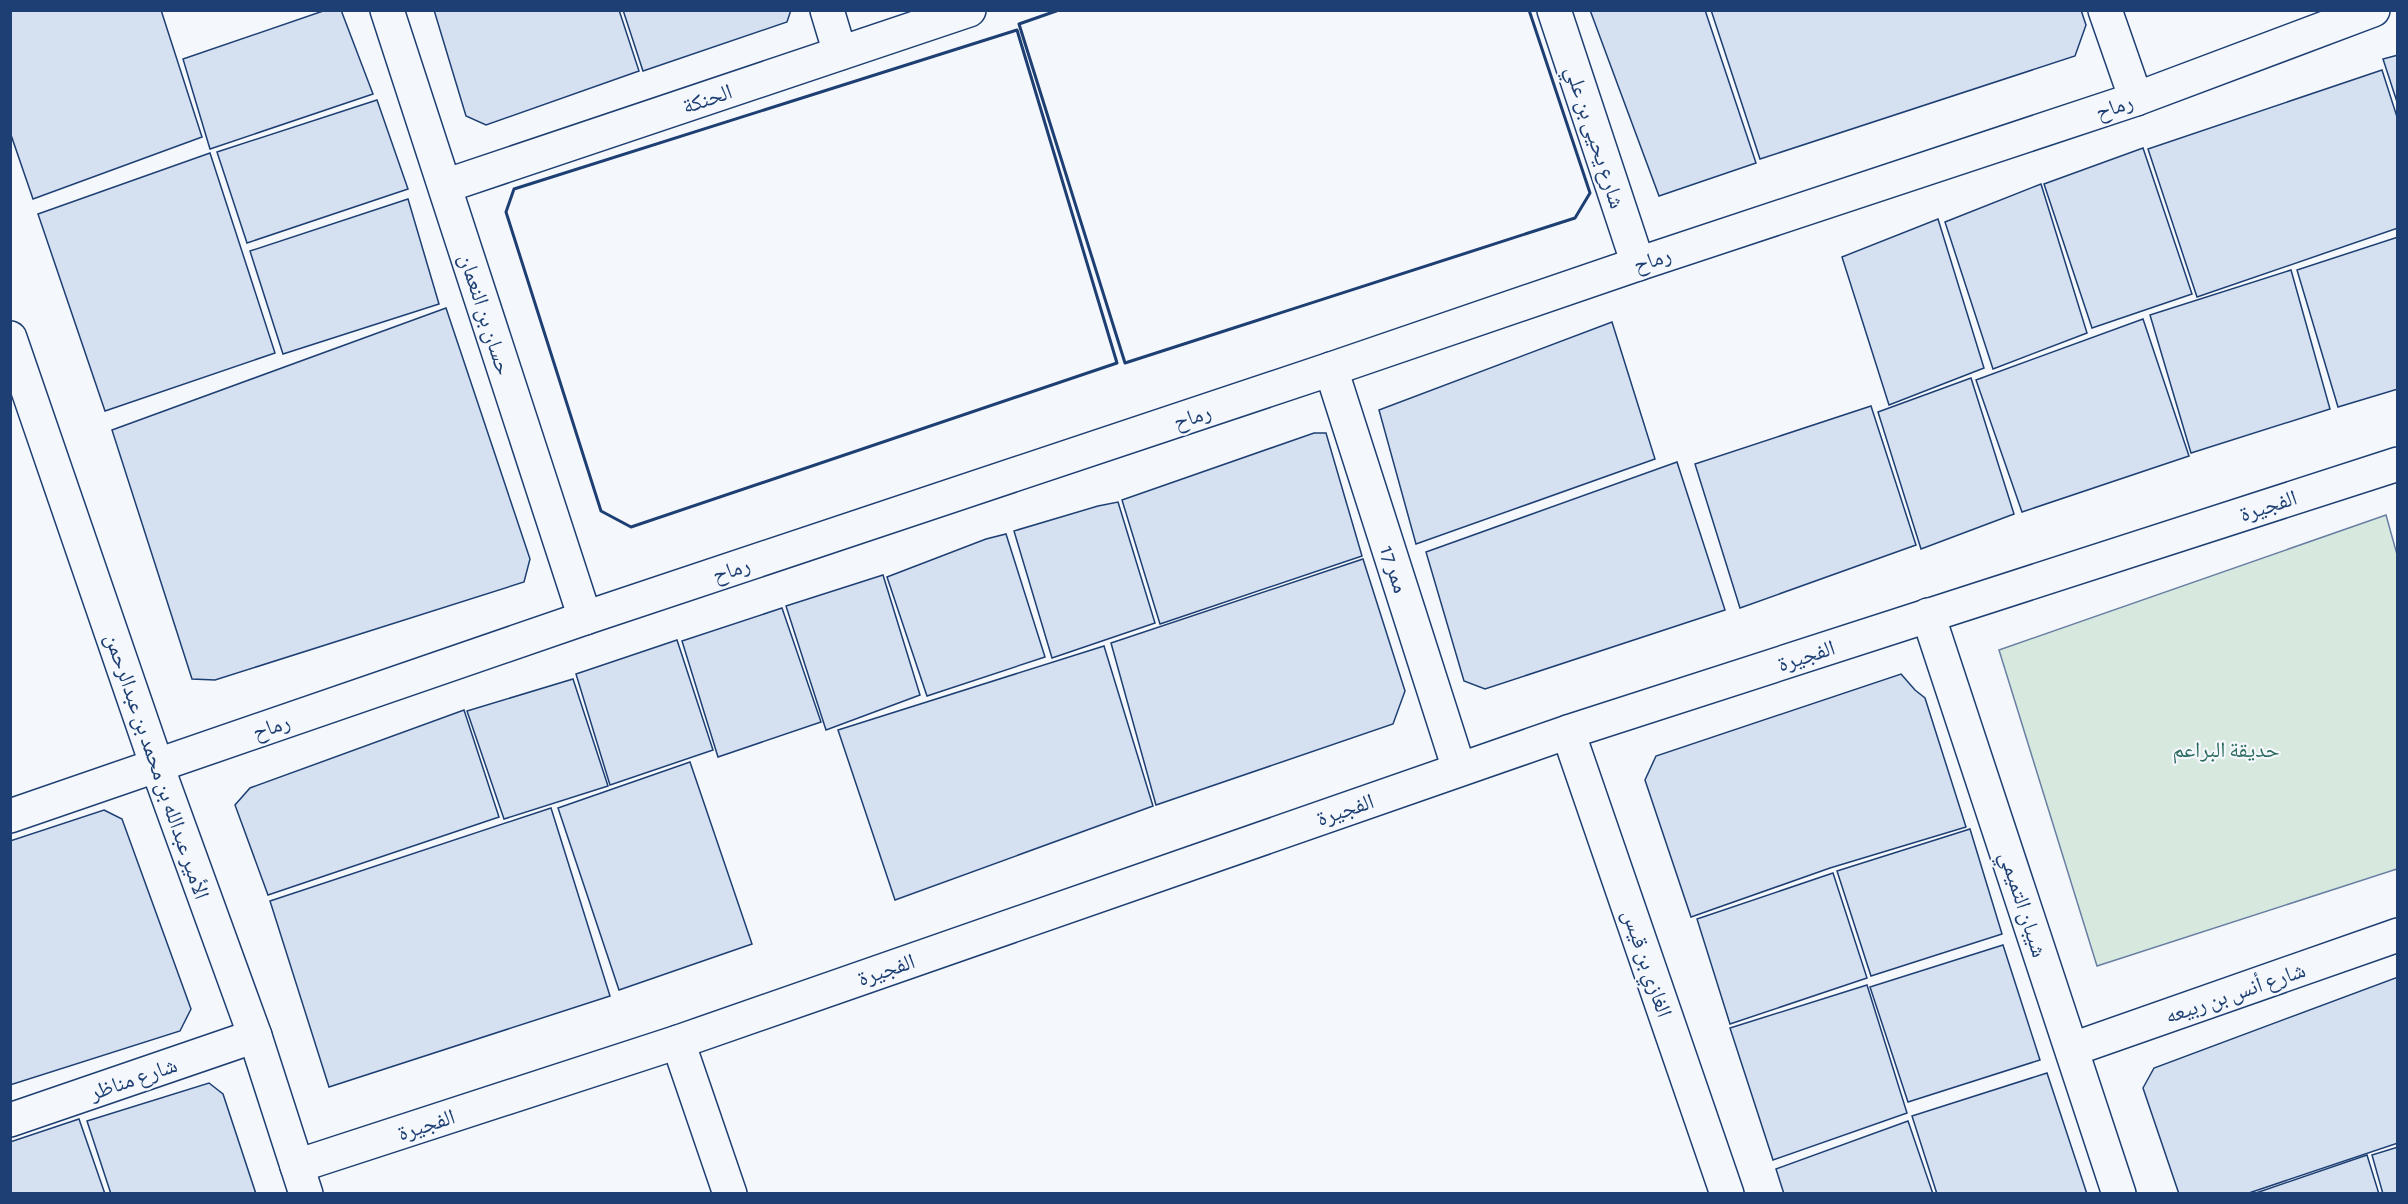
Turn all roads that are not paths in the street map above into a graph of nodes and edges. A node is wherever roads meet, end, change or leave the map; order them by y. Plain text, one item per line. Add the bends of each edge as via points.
1 (387, 10) edge
2 (827, 10) edge
3 (969, 10) edge
4 (1554, 10) edge
5 (2105, 10) edge
6 (2373, 10) edge
7 (840, 53) junction
8 (2136, 99) junction
9 (445, 186) junction
10 (1638, 264) junction
11 (10, 338) edge
12 (1331, 369) junction
13 (2397, 464) edge
14 (1929, 615) junction
15 (585, 618) junction
16 (1568, 732) junction
17 (157, 766) junction
18 (1459, 769) junction
19 (10, 816) edge
20 (2397, 935) edge
21 (255, 1036) junction
22 (678, 1042) junction
23 (2073, 1049) junction
24 (10, 1120) edge
25 (301, 1180) edge
26 (730, 1194) edge
27 (1727, 1194) edge
28 (2119, 1194) edge

1 - 9 street, حسان بن النعمان
2 - 7 street
3 - 7 street, الحنكة
4 - 10 street, شارع يحيى بن علي
5 - 8 street
6 - 8 street, رماح
7 - 9 street, الحنكة
8 - 10 street, رماح
9 - 15 street, حسان بن النعمان
10 - 12 street, رماح
11 - 17 street, الأمير عبدالله بن محمد بن عبدالرحمن
12 - 15 street, رماح
12 - 18 street, ممر 17
13 - 14 street, الفجيرة
14 - 16 street, الفجيرة
14 - 23 street, شيبان التميمي
15 - 17 street, رماح
16 - 18 street, الفجيرة
16 - 27 street, الغازي بن قيس
17 - 19 street, رماح
17 - 21 street, الأمير عبدالله بن محمد بن عبدالرحمن
18 - 22 street, الفجيرة
20 - 23 street, شارع أنس بن ربيعه
21 - 24 street, شارع مناظر
21 - 25 street, الأمير عبدالله بن محمد بن عبدالرحمن
22 - 25 street, الفجيرة
22 - 26 street
23 - 28 street, شيبان التميمي

